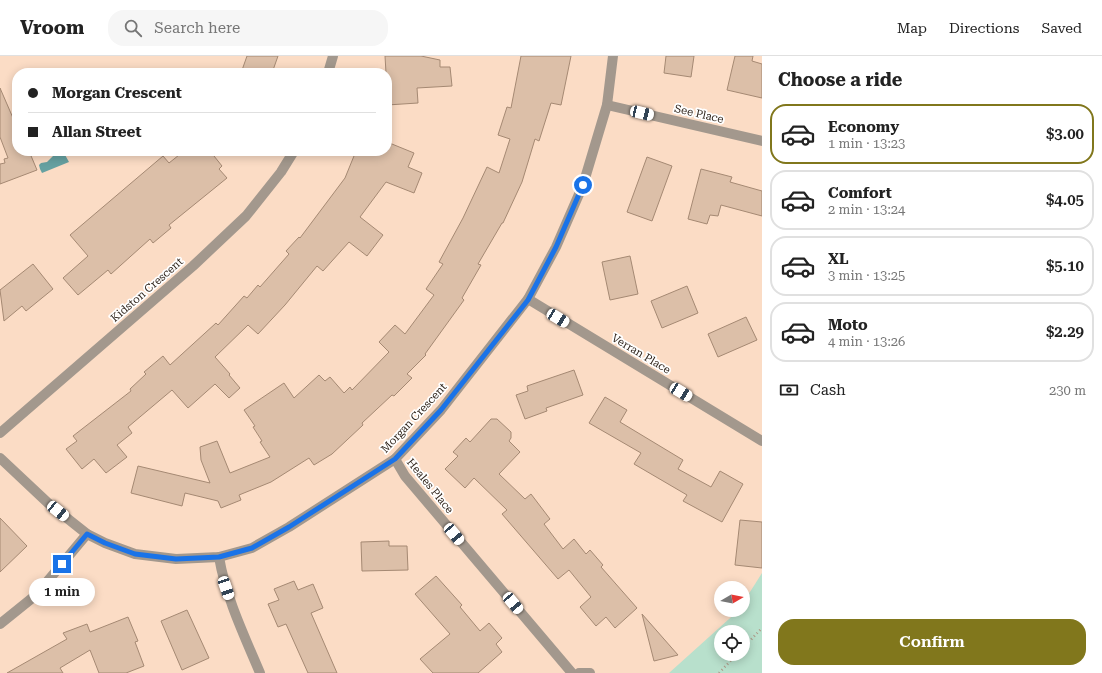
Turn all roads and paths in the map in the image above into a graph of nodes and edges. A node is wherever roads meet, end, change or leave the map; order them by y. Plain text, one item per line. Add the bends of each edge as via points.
1 (333, 56) edge
2 (613, 56) edge
3 (329, 68) edge
4 (607, 105) junction
5 (762, 141) edge
6 (291, 156) edge
7 (528, 300) junction
8 (0, 433) edge
9 (762, 441) edge
10 (0, 458) edge
11 (395, 459) junction
12 (87, 534) junction
13 (219, 557) junction
14 (0, 624) edge
15 (762, 628) edge
16 (750, 641) edge
17 (731, 661) edge
18 (260, 673) edge
19 (572, 673) edge
20 (579, 673) edge
21 (590, 673) edge
22 (719, 673) edge

1 - 3 street
2 - 4 street, Morgan Crescent
4 - 5 street, See Place
4 - 7 street, Morgan Crescent via 583,185 556,247
6 - 8 street, Kidston Crescent via 246,216 193,266
7 - 9 street, Verran Place
7 - 11 street, Morgan Crescent via 441,410
10 - 12 street, Morgan Crescent via 48,503
11 - 13 street, Morgan Crescent via 252,548
11 - 19 street, Heales Place via 405,476
12 - 13 street, Morgan Crescent via 135,554 176,559
12 - 14 street via 36,595
13 - 18 street via 234,611
15 - 16 path
17 - 22 path
20 - 21 street

